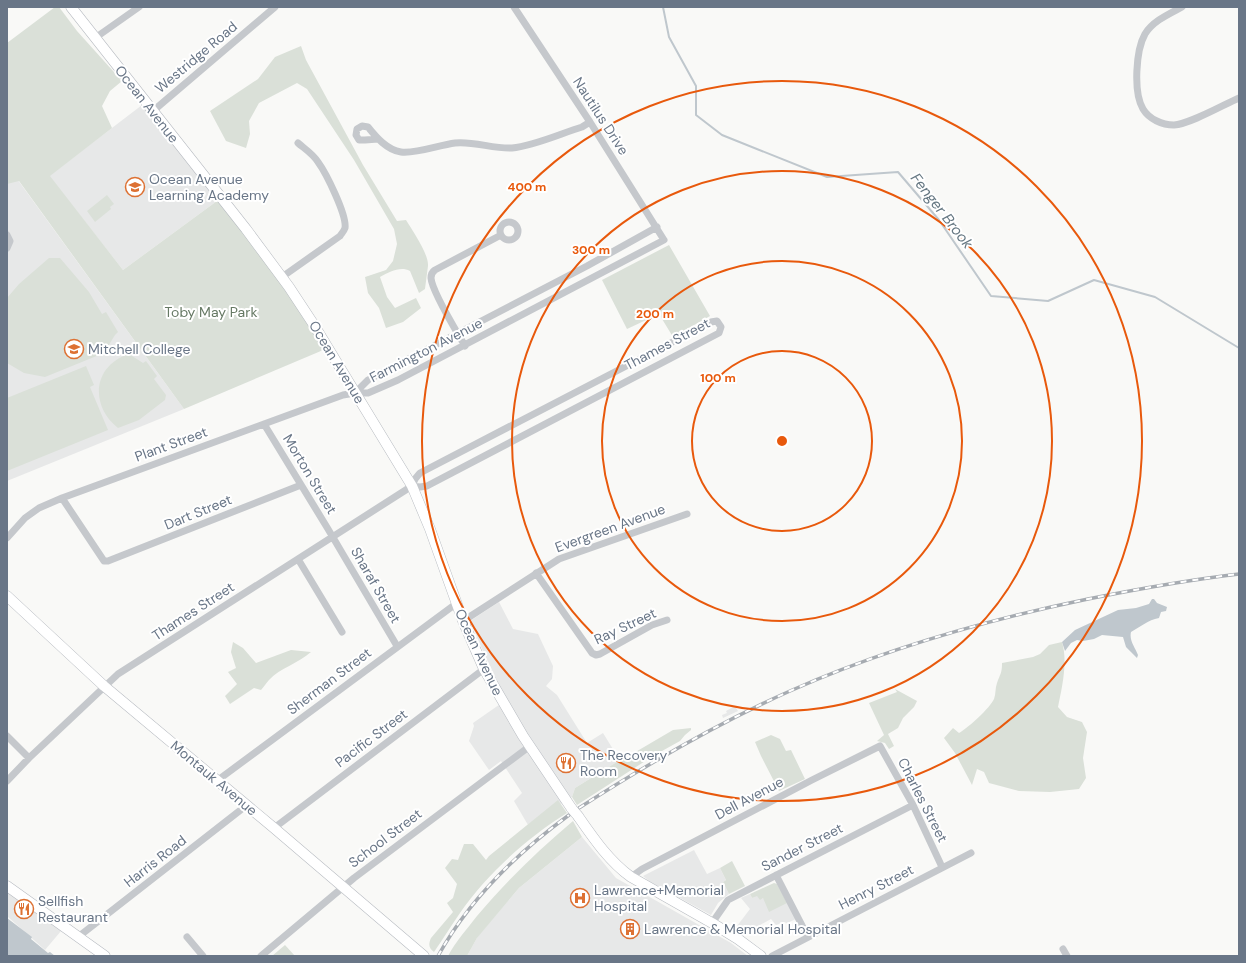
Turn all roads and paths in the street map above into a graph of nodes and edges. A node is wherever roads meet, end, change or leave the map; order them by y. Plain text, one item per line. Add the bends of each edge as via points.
1 (71, 7) edge
2 (139, 7) edge
3 (275, 7) edge
4 (514, 7) edge
5 (1182, 7) edge
6 (95, 38) junction
7 (1239, 98) edge
8 (153, 111) junction
9 (590, 122) junction
10 (378, 139) dead end
11 (298, 143) dead end
12 (657, 227) junction
13 (7, 234) edge
14 (501, 235) dead end
15 (664, 240) joint
16 (7, 248) edge
17 (282, 277) junction
18 (457, 332) junction
19 (465, 346) junction
20 (610, 374) junction
21 (617, 386) junction
22 (355, 393) junction
23 (264, 424) junction
24 (493, 434) junction
25 (500, 448) junction
26 (301, 485) junction
27 (412, 486) junction
28 (62, 498) junction
29 (687, 514) dead end
30 (332, 537) junction
31 (7, 538) edge
32 (298, 558) junction
33 (536, 573) junction
34 (7, 596) edge
35 (456, 603) junction
36 (667, 620) dead end
37 (463, 621) junction
38 (342, 632) dead end
39 (397, 646) junction
40 (484, 669) junction
41 (104, 686) junction
42 (7, 736) edge
43 (530, 746) junction
44 (880, 746) joint
45 (29, 758) junction
46 (218, 780) junction
47 (7, 781) edge
48 (247, 805) junction
49 (913, 805) junction
50 (274, 828) junction
51 (971, 853) dead end
52 (942, 867) junction
53 (776, 875) junction
54 (631, 877) junction
55 (7, 886) edge
56 (343, 887) junction
57 (712, 923) junction
58 (187, 937) dead end
59 (808, 937) junction
60 (78, 938) junction
61 (1063, 949) dead end
62 (421, 955) edge
63 (105, 956) edge
64 (203, 956) edge
65 (261, 956) edge
66 (761, 956) edge
67 (772, 956) edge
68 (1067, 956) edge

1 - 6 main road, Ocean Avenue
2 - 6 street
3 - 8 street, Westridge Road
4 - 9 street, Nautilus Drive
5 - 7 street via 1155,23 1146,33 1140,47 1137,62 1138,85 1143,109 1156,121 1175,125 1190,121
6 - 8 main road, Ocean Avenue
8 - 17 main road, Ocean Avenue
9 - 10 street via 524,146 511,148 457,143 400,152
9 - 12 street, Nautilus Drive
11 - 17 street via 318,161 327,176 345,228 340,236
12 - 15 street, Nautilus Drive
12 - 18 street, Farmington Avenue
13 - 16 street via 10,241
14 - 18 street via 435,270 432,274 434,289
15 - 19 street, Farmington Avenue
17 - 22 main road, Ocean Avenue via 312,320
18 - 19 street
18 - 22 street, Farmington Avenue via 368,380
19 - 22 street, Farmington Avenue via 378,389 368,393
20 - 21 street, Thames Street
20 - 21 street, Thames Street via 711,322 719,323 719,333
20 - 24 street, Thames Street
21 - 25 street, Thames Street
22 - 23 street, Plant Street
22 - 27 main road, Ocean Avenue
23 - 26 street, Morton Street
23 - 28 street, Plant Street
24 - 25 street
24 - 27 street, Thames Street via 420,473
25 - 27 street, Thames Street via 427,486
26 - 28 street, Dart Street via 108,561 104,561
26 - 30 street, Morton Street
27 - 30 street, Thames Street
27 - 35 main road, Ocean Avenue
28 - 31 street, Plant Street via 39,508
29 - 33 street, Evergreen Avenue via 559,559
30 - 32 street, Thames Street
30 - 39 street, Sharaf Street
32 - 38 street
32 - 41 street, Thames Street via 118,674
33 - 36 street, Ray Street via 594,654 600,654 652,625
33 - 37 street, Evergreen Avenue
34 - 41 main road, Montauk Avenue
35 - 37 main road, Ocean Avenue
35 - 39 street, Sherman Street
37 - 40 main road, Ocean Avenue
39 - 46 street, Sherman Street
40 - 43 main road, Ocean Avenue
40 - 50 street, Pacific Street
41 - 45 street, Thames Street
41 - 46 main road, Montauk Avenue
42 - 45 street
43 - 54 main road, Ocean Avenue via 608,857
43 - 56 street, School Street
44 - 49 street, Charles Street
44 - 54 street, Dell Avenue via 670,854
45 - 47 street, Thames Street
46 - 48 main road, Montauk Avenue
48 - 50 main road, Montauk Avenue
48 - 60 street, Harris Road
49 - 52 street, Charles Street
49 - 53 street, Sander Street
50 - 56 main road, Montauk Avenue
51 - 52 street, Henry Street
52 - 59 street, Henry Street
53 - 57 street, Sander Street via 728,900
53 - 59 street
54 - 57 main road, Ocean Avenue
55 - 60 main road
56 - 62 main road, Montauk Avenue
56 - 65 street, School Street
57 - 66 main road, Ocean Avenue
58 - 64 street
59 - 67 street, Henry Street
60 - 63 main road
61 - 68 street

